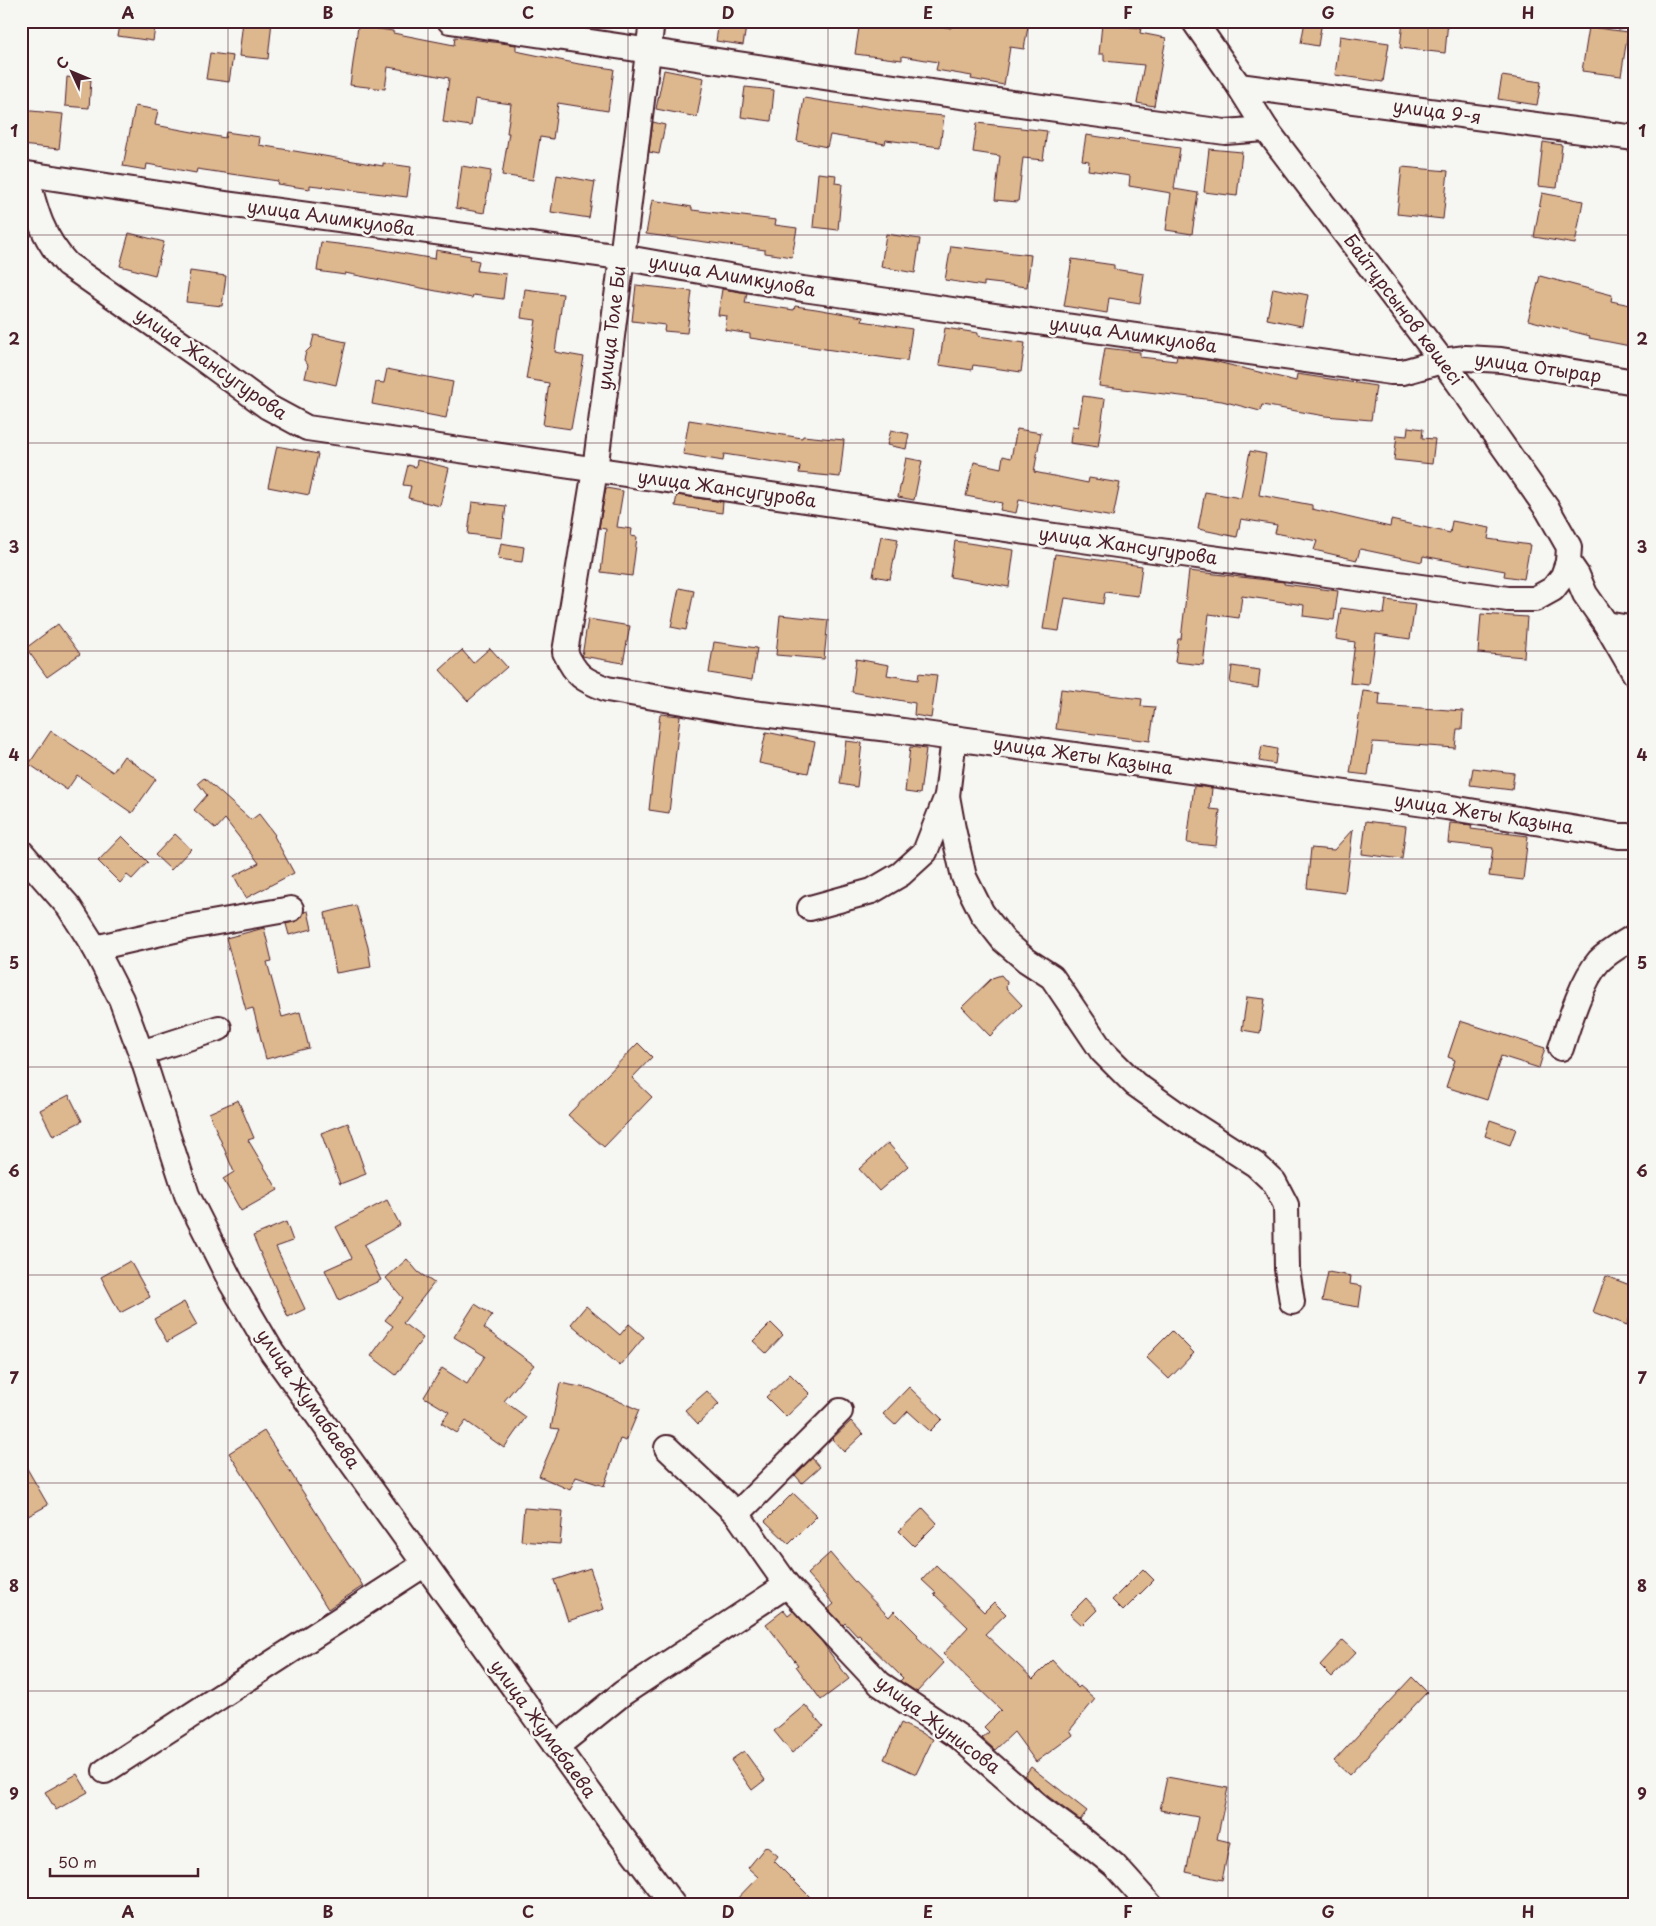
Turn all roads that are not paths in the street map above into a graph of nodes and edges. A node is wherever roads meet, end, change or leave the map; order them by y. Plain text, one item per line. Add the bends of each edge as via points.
1 (450, 21) edge
2 (652, 21) edge
3 (1194, 21) edge
4 (647, 50) junction
5 (1239, 86) junction
6 (1266, 128) junction
7 (1635, 138) edge
8 (23, 174) edge
9 (621, 258) junction
10 (1442, 361) junction
11 (1635, 382) edge
12 (595, 470) junction
13 (1568, 562) junction
14 (1606, 624) junction
15 (1635, 629) edge
16 (568, 634) joint
17 (1635, 674) edge
18 (954, 738) junction
19 (947, 796) junction
20 (1635, 836) edge
21 (22, 855) edge
22 (810, 908) dead end
23 (291, 909) dead end
24 (1635, 936) edge
25 (95, 948) junction
26 (220, 1028) dead end
27 (1561, 1048) dead end
28 (141, 1053) junction
29 (1292, 1302) dead end
30 (840, 1411) dead end
31 (667, 1448) dead end
32 (737, 1514) junction
33 (425, 1564) junction
34 (788, 1585) junction
35 (556, 1747) junction
36 (105, 1771) dead end
37 (673, 1905) edge
38 (1150, 1905) edge

1 - 4 street
2 - 4 street, улица Толе Би
3 - 5 street, Байтұрсынов көшесі
4 - 6 street via 1225,132
4 - 9 street, улица Толе Би
5 - 6 street, Байтұрсынов көшесі
5 - 7 street, улица 9-я
6 - 10 street, Байтұрсынов көшесі
8 - 9 street, улица Алимкулова
8 - 12 street, улица Жансугурова via 47,238 67,264 288,419 307,428
9 - 10 street, улица Алимкулова via 803,289 1391,372 1403,372
9 - 12 street, улица Толе Би
10 - 11 street, улица Отырар via 1466,358 1501,360
10 - 13 street, Байтұрсынов көшесі via 1548,510 1568,546
12 - 13 street, улица Жансугурова via 1498,598 1535,599 1553,588 1563,576
12 - 16 street, улица Толе Би
13 - 14 street
14 - 15 street
14 - 17 street
16 - 18 street, улица Жеты Казына via 565,652 572,668 586,682 607,689 735,711
18 - 19 street
18 - 20 street, улица Жеты Казына
19 - 22 street via 926,852 901,874 872,890
19 - 29 street via 964,877 982,913 1004,941 1052,977 1102,1051 1135,1084 1256,1165 1274,1182 1286,1205 1287,1269
21 - 25 street, улица Жумабаева via 69,907
23 - 25 street
24 - 27 street via 1609,952 1591,973
25 - 28 street, улица Жумабаева via 121,999
26 - 28 street
28 - 33 street, улица Жумабаева via 187,1195 232,1284 272,1352
30 - 32 street
31 - 32 street, улица Жунисова
32 - 34 street, улица Жунисова
33 - 35 street, улица Жумабаева
33 - 36 street
34 - 35 street via 623,1692
34 - 38 street, улица Жунисова via 880,1684 958,1736 1040,1808 1114,1865
35 - 37 street, улица Жумабаева

